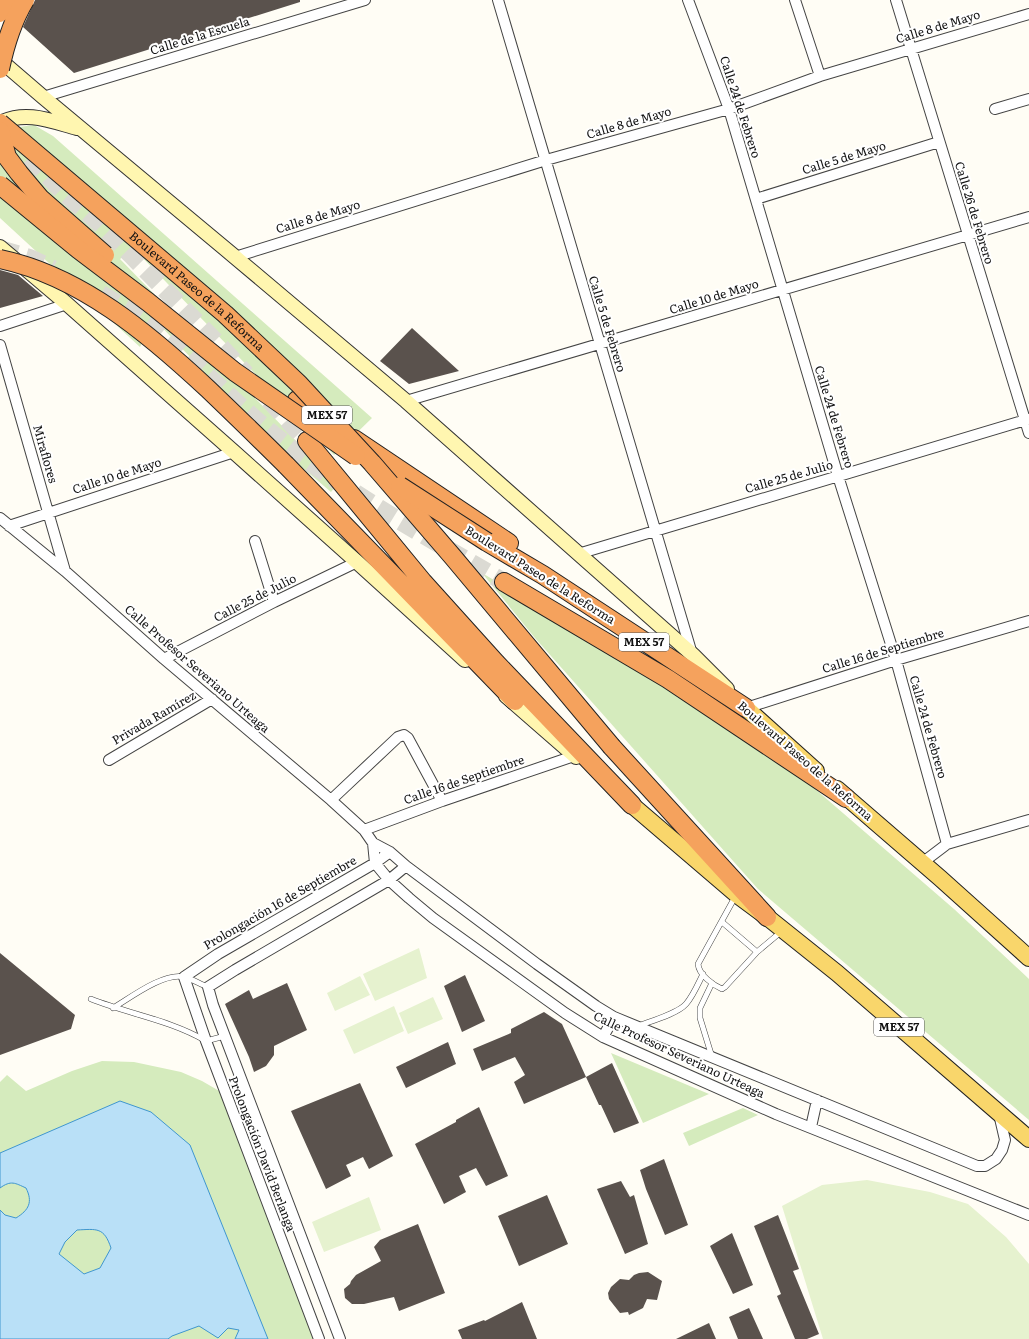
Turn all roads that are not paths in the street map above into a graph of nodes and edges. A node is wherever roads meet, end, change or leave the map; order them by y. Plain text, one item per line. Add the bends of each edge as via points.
1 (365, 0) edge
2 (498, 0) edge
3 (688, 0) edge
4 (795, 0) edge
5 (896, 0) edge
6 (19, 1) edge
7 (0, 13) edge
8 (1029, 14) edge
9 (0, 32) edge
10 (912, 49) junction
11 (0, 60) edge
12 (0, 69) edge
13 (820, 76) junction
14 (43, 97) junction
15 (1029, 99) edge
16 (995, 108) dead end
17 (729, 109) junction
18 (0, 123) edge
19 (81, 129) junction
20 (0, 132) edge
21 (939, 142) junction
22 (546, 160) junction
23 (0, 184) edge
24 (756, 199) junction
25 (1029, 216) edge
26 (967, 235) junction
27 (1, 250) edge
28 (235, 257) junction
29 (782, 290) junction
30 (67, 304) junction
31 (0, 326) edge
32 (600, 344) junction
33 (0, 345) edge
34 (406, 401) junction
35 (1027, 420) edge
36 (1029, 433) edge
37 (307, 441) tunnel mouth
38 (234, 452) junction
39 (838, 476) junction
40 (49, 512) junction
41 (0, 518) edge
42 (9, 526) junction
43 (656, 530) junction
44 (256, 541) dead end
45 (578, 554) junction
46 (357, 562) junction
47 (65, 572) junction
48 (542, 575) junction
49 (504, 582) tunnel mouth
50 (274, 602) junction
51 (1029, 621) edge
52 (693, 655) junction
53 (164, 659) junction
54 (896, 660) junction
55 (212, 699) junction
56 (746, 708) junction
57 (529, 716) junction
58 (574, 756) junction
59 (109, 760) dead end
60 (846, 798) junction
61 (330, 800) junction
62 (442, 801) junction
63 (632, 805) junction
64 (1029, 820) edge
65 (364, 830) junction
66 (373, 843) junction
67 (947, 844) junction
68 (390, 852) junction
69 (375, 863) junction
70 (922, 863) junction
71 (406, 866) junction
72 (389, 880) junction
73 (736, 894) junction
74 (767, 917) junction
75 (722, 922) junction
76 (783, 930) junction
77 (757, 952) junction
78 (1029, 958) edge
79 (703, 974) junction
80 (184, 977) junction
81 (712, 983) junction
82 (208, 987) junction
83 (91, 999) dead end
84 (113, 1008) junction
85 (614, 1017) junction
86 (636, 1027) junction
87 (224, 1036) junction
88 (603, 1037) junction
89 (206, 1041) junction
90 (712, 1058) junction
91 (817, 1100) junction
92 (999, 1114) junction
93 (811, 1127) junction
94 (1029, 1139) edge
95 (1029, 1215) edge
96 (319, 1339) edge
97 (340, 1339) edge

1 - 14 street, Calle de la Escuela
2 - 22 street, Calle 5 de Febrero
3 - 17 street, Calle 24 de Febrero
4 - 13 street
5 - 10 street, Calle 26 de Febrero
6 - 7 highway, bridge
6 - 9 main road
6 - 12 highway, bridge
8 - 10 street, Calle 8 de Mayo
10 - 13 street, Calle 8 de Mayo
10 - 21 street, Calle 26 de Febrero
11 - 14 main road
13 - 17 street, Calle 8 de Mayo
14 - 19 main road
15 - 16 street
17 - 22 street, Calle 8 de Mayo
17 - 24 street, Calle 24 de Febrero
18 - 19 main road via 24,116
18 - 74 highway, Boulevard Paseo de la Reforma / MEX 57, bridge via 224,314 299,384 387,481 612,747
19 - 28 main road
20 - 48 highway, bridge via 6,156 40,198 130,277 214,345 516,548
21 - 24 street, Calle 5 de Mayo
21 - 26 street, Calle 26 de Febrero
22 - 28 street, Calle 8 de Mayo
22 - 32 street, Calle 5 de Febrero
23 - 48 highway, Boulevard Paseo de la Reforma / MEX 57, bridge via 78,249 235,372 431,507
24 - 29 street, Calle 24 de Febrero
25 - 26 street, Calle 10 de Mayo
26 - 29 street, Calle 10 de Mayo
26 - 35 street, Calle 26 de Febrero
27 - 30 main road
27 - 57 highway, bridge via 18,262 48,273 103,304 168,352 286,465
28 - 34 main road
29 - 32 street, Calle 10 de Mayo
29 - 39 street, Calle 24 de Febrero
30 - 31 street
30 - 38 main road
32 - 34 street, Calle 10 de Mayo
32 - 43 street, Calle 5 de Febrero
33 - 40 street, Miraflores
34 - 45 main road
35 - 36 street, Calle 26 de Febrero
35 - 39 street, Calle 25 de Julio
37 - 63 highway via 423,582 496,663
38 - 40 street, Calle 10 de Mayo
38 - 46 main road
39 - 43 street, Calle 25 de Julio
39 - 54 street, Calle 24 de Febrero
40 - 42 street, Calle 10 de Mayo
40 - 47 street, Miraflores
41 - 42 street, Calle Profesor Severiano Urteaga
42 - 47 street, Calle Profesor Severiano Urteaga
43 - 45 street, Calle 25 de Julio
43 - 52 street, Calle 5 de Febrero
44 - 50 street
45 - 52 main road
46 - 50 street, Calle 25 de Julio
46 - 57 main road
47 - 53 street, Calle Profesor Severiano Urteaga
48 - 56 highway, Boulevard Paseo de la Reforma / MEX 57
49 - 60 highway via 668,679
50 - 53 street, Calle 25 de Julio
51 - 54 street, Calle 16 de Septiembre
52 - 56 main road
53 - 55 street, Calle Profesor Severiano Urteaga
54 - 56 street, Calle 16 de Septiembre
54 - 67 street, Calle 24 de Febrero
55 - 59 street, Privada Ramírez
55 - 61 street, Calle Profesor Severiano Urteaga
56 - 60 main road, Boulevard Paseo de la Reforma / MEX 57
57 - 58 main road
58 - 62 street, Calle 16 de Septiembre
58 - 63 main road
60 - 70 main road, Boulevard Paseo de la Reforma / MEX 57
61 - 62 street via 398,737 404,735
61 - 65 street, Calle Profesor Severiano Urteaga
62 - 65 street, Calle 16 de Septiembre
63 - 73 main road, Boulevard Paseo de la Reforma
64 - 67 street
65 - 66 street, Calle Profesor Severiano Urteaga
66 - 68 street, Calle Profesor Severiano Urteaga
66 - 69 street, Calle Profesor Severiano Urteaga
67 - 70 street
68 - 69 street, Prolongación 16 de Septiembre
68 - 71 street, Calle Profesor Severiano Urteaga
69 - 72 street, Calle Profesor Severiano Urteaga
69 - 80 street, Prolongación 16 de Septiembre via 218,954
70 - 78 main road, Boulevard Paseo de la Reforma / MEX 57
71 - 72 street
71 - 85 street, Calle Profesor Severiano Urteaga via 537,964
72 - 82 street
72 - 88 street, Calle Profesor Severiano Urteaga via 433,918
73 - 74 main road, Boulevard Paseo de la Reforma
73 - 75 lane
74 - 76 main road, Boulevard Paseo de la Reforma / MEX 57
75 - 77 lane
75 - 79 lane via 698,964
76 - 77 lane
76 - 92 main road, Boulevard Paseo de la Reforma / MEX 57 via 837,973
77 - 81 lane via 724,988
79 - 81 lane
79 - 86 lane via 691,997 680,1009
80 - 82 lane
80 - 84 lane via 173,977 152,984
80 - 89 street, Prolongación David Berlanga
81 - 90 lane via 700,1008 700,1018
82 - 87 street, Prolongación David Berlanga
83 - 84 lane
84 - 89 lane via 172,1024
85 - 86 street, Calle Profesor Severiano Urteaga
85 - 88 street
86 - 90 street, Calle Profesor Severiano Urteaga
87 - 89 lane
87 - 97 street, Prolongación David Berlanga
88 - 93 street, Calle Profesor Severiano Urteaga via 771,1112
89 - 96 street, Prolongación David Berlanga
90 - 91 street, Calle Profesor Severiano Urteaga
91 - 92 street, Calle Profesor Severiano Urteaga via 977,1166 985,1166 996,1159 1002,1150 1005,1140
91 - 93 street
92 - 94 main road, Boulevard Paseo de la Reforma / MEX 57
93 - 95 street, Calle Profesor Severiano Urteaga

